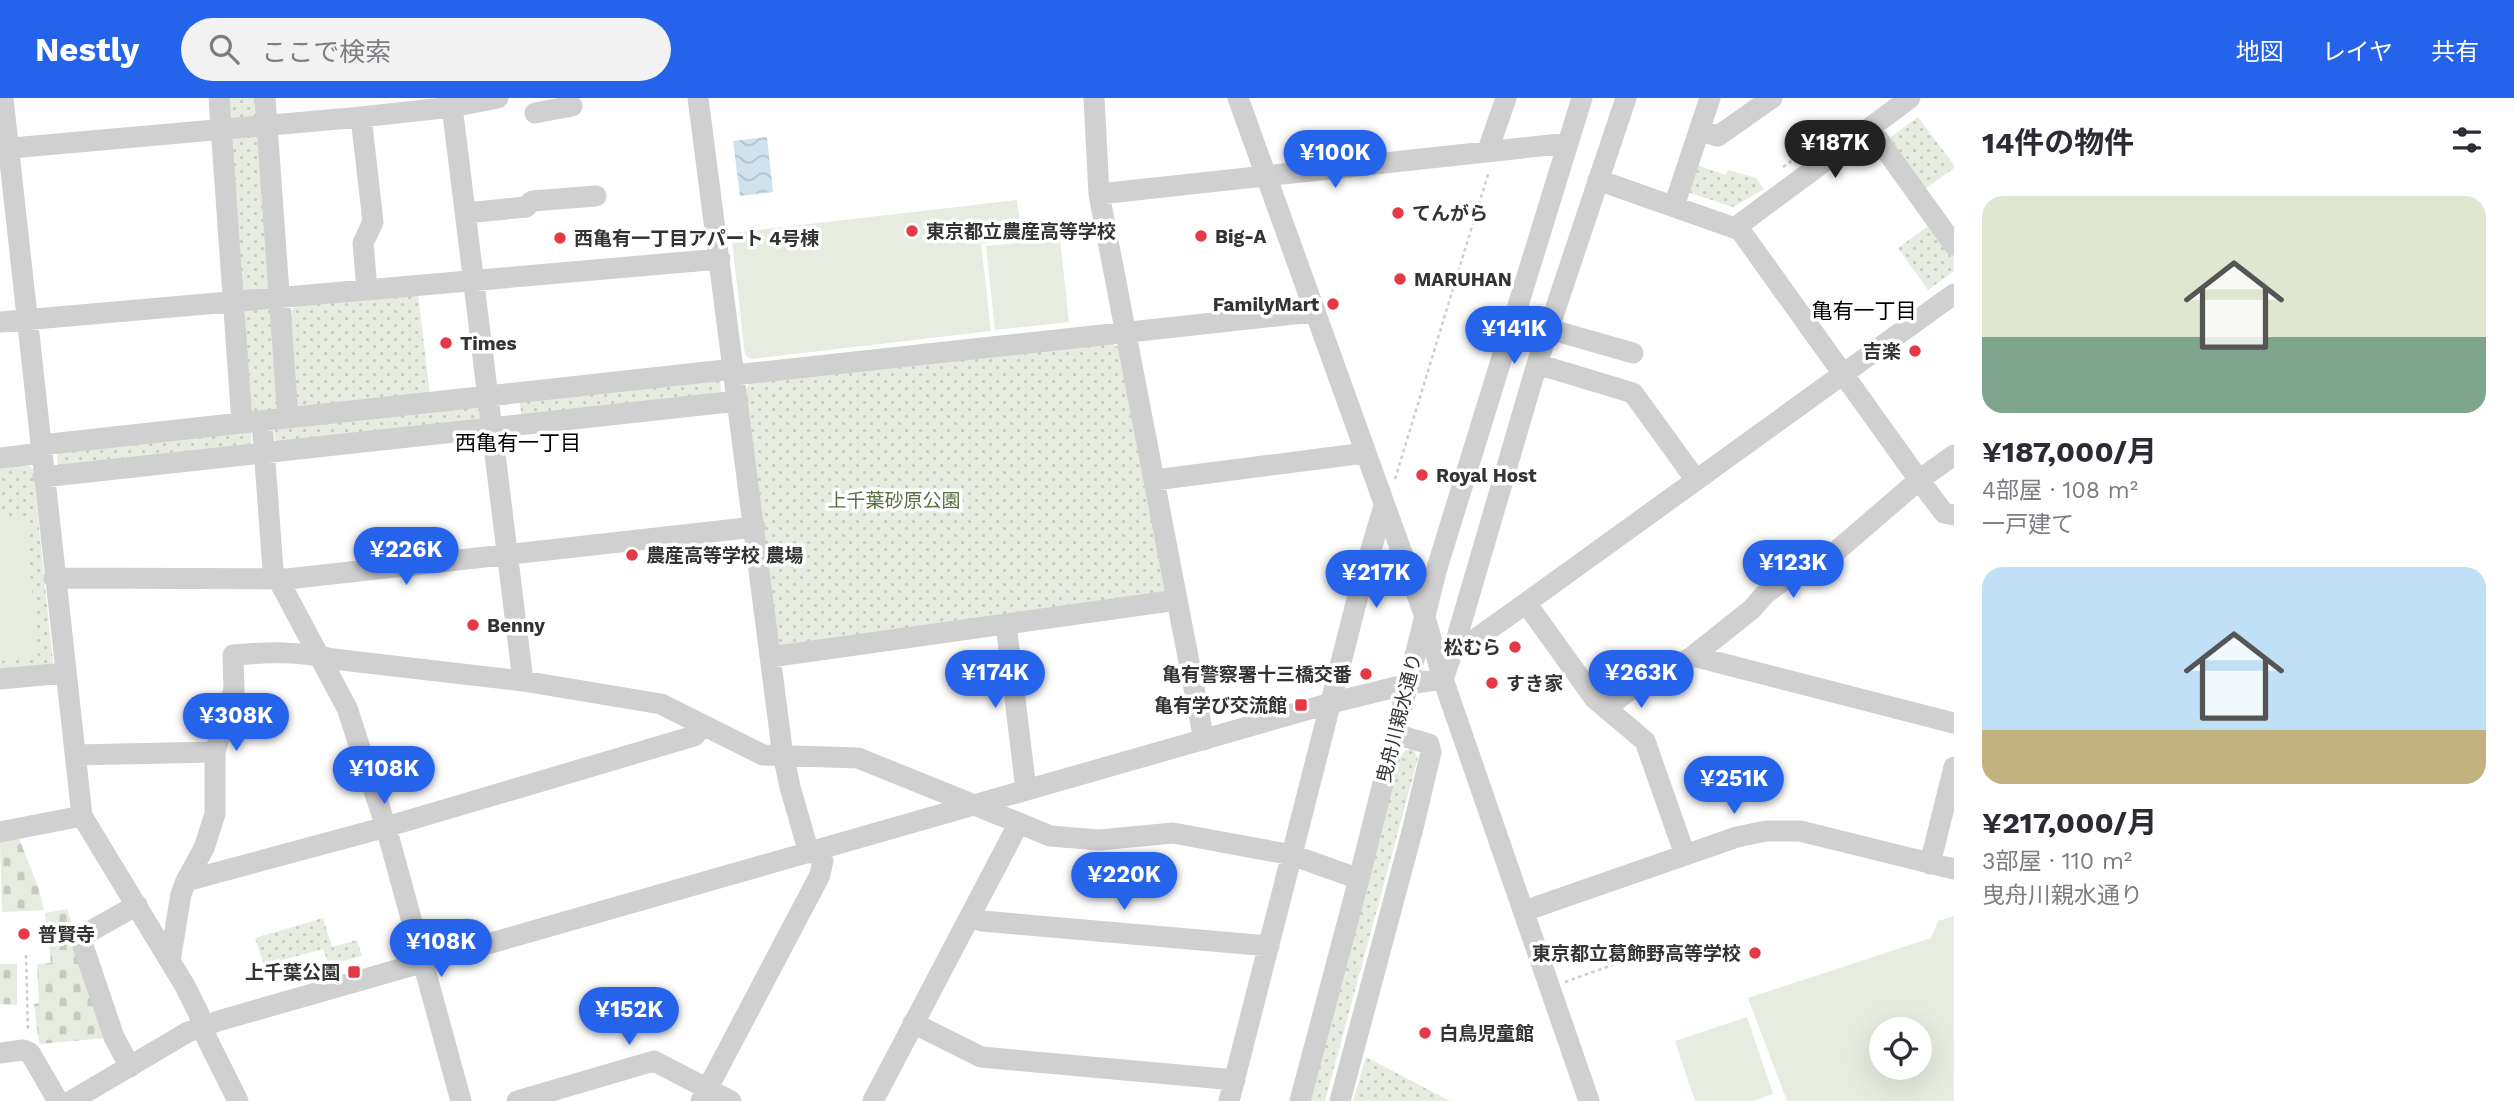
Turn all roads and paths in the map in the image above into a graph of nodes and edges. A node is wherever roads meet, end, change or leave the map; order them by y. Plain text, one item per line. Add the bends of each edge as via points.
1 (3, 98) edge
2 (219, 98) edge
3 (265, 98) edge
4 (498, 98) edge
5 (698, 98) edge
6 (1094, 98) edge
7 (1238, 98) edge
8 (1506, 98) edge
9 (1582, 98) edge
10 (1626, 98) edge
11 (1710, 98) edge
12 (1772, 98) edge
13 (1908, 99) edge
14 (452, 102) edge
15 (572, 106) dead end
16 (534, 112) edge
17 (361, 117) junction
18 (266, 126) junction
19 (1870, 128) junction
20 (222, 130) junction
21 (1699, 131) junction
22 (1568, 143) junction
23 (4, 149) edge
24 (1492, 150) junction
25 (1267, 177) junction
26 (1598, 180) junction
27 (1099, 194) junction
28 (596, 195) dead end
29 (1674, 206) junction
30 (466, 213) junction
31 (1736, 227) junction
32 (1954, 245) edge
33 (720, 259) junction
34 (474, 280) junction
35 (367, 290) junction
36 (1954, 294) edge
37 (278, 298) junction
38 (233, 301) junction
39 (1313, 312) junction
40 (28, 319) junction
41 (0, 322) edge
42 (1549, 329) junction
43 (1126, 333) junction
44 (1633, 353) dead end
45 (1537, 364) junction
46 (734, 372) junction
47 (1843, 375) junction
48 (488, 396) junction
49 (738, 401) junction
50 (288, 418) junction
51 (252, 422) junction
52 (492, 429) junction
53 (41, 449) junction
54 (265, 453) junction
55 (1365, 453) junction
56 (1954, 455) edge
57 (0, 458) edge
58 (43, 477) junction
59 (1395, 479) dead end
60 (1155, 480) junction
61 (1696, 480) junction
62 (1919, 480) junction
63 (1384, 506) junction
64 (1954, 515) edge
65 (754, 527) junction
66 (507, 554) junction
67 (54, 578) junction
68 (276, 578) junction
69 (1177, 600) junction
70 (1526, 603) junction
71 (1424, 614) junction
72 (1006, 624) junction
73 (1453, 651) junction
74 (318, 656) junction
75 (1693, 656) junction
76 (770, 657) junction
77 (65, 673) junction
78 (0, 679) edge
79 (1443, 679) junction
80 (523, 681) junction
81 (1408, 684) junction
82 (1331, 703) junction
83 (1606, 708) junction
84 (1954, 723) edge
85 (703, 726) junction
86 (1395, 734) junction
87 (1204, 740) junction
88 (215, 751) junction
89 (75, 755) junction
90 (783, 757) junction
91 (1954, 767) edge
92 (1026, 790) junction
93 (975, 806) junction
94 (82, 816) junction
95 (1019, 823) junction
96 (386, 827) junction
97 (0, 832) edge
98 (815, 852) junction
99 (1292, 855) junction
100 (1685, 855) junction
101 (1930, 863) junction
102 (1954, 869) edge
103 (1359, 879) junction
104 (186, 881) junction
105 (137, 905) junction
106 (1524, 911) junction
107 (970, 916) junction
108 (1639, 942) dead end
109 (1269, 946) junction
110 (26, 955) dead end
111 (170, 961) junction
112 (421, 962) junction
113 (1559, 984) dead end
114 (913, 1023) junction
115 (203, 1025) junction
116 (28, 1031) dead end
117 (0, 1053) edge
118 (130, 1067) junction
119 (1232, 1091) edge
120 (705, 1095) edge
121 (58, 1101) edge
122 (71, 1101) edge
123 (238, 1101) edge
124 (461, 1101) edge
125 (517, 1101) edge
126 (731, 1101) edge
127 (873, 1101) edge
128 (1300, 1101) edge
129 (1340, 1101) edge
130 (1589, 1101) edge

1 - 23 street
2 - 20 street
3 - 18 street
4 - 14 street
5 - 33 street
6 - 27 street
7 - 25 street
8 - 24 street
9 - 22 street, 曳舟川親水通り
10 - 26 street
11 - 21 street
12 - 21 street via 1718,136
13 - 19 street
14 - 17 street
14 - 30 street
15 - 16 street
17 - 18 street
17 - 35 street via 373,222 363,243
18 - 20 street
18 - 37 street
19 - 31 street
19 - 32 street
20 - 23 street
20 - 38 street
21 - 29 street
22 - 24 street
22 - 71 street, 曳舟川親水通り
23 - 40 street
24 - 25 street
24 - 59 path
25 - 27 street
25 - 39 street
26 - 29 street
26 - 42 street
27 - 43 street
28 - 30 street via 532,192 526,206
29 - 31 street
30 - 34 street
31 - 47 street
33 - 34 street
33 - 46 street
34 - 35 street
34 - 48 street
35 - 37 street
36 - 47 street
37 - 38 street
37 - 50 street
38 - 40 street
38 - 51 street
39 - 43 street
39 - 55 street
40 - 41 street
40 - 53 street
42 - 44 street
42 - 45 street
43 - 46 street
43 - 60 street
45 - 61 street via 1633,393
45 - 73 street
46 - 48 street
46 - 49 street
47 - 61 street
47 - 62 street
48 - 50 street
48 - 52 street
49 - 52 street
49 - 65 street
50 - 51 street
51 - 53 street
51 - 54 street
52 - 54 street
52 - 66 street
53 - 57 street
53 - 58 street
54 - 58 street
54 - 68 street
55 - 60 street
55 - 63 street
56 - 62 street
58 - 67 street
60 - 69 street
61 - 70 street
62 - 64 street via 1944,513
62 - 75 street via 1833,554 1816,557 1765,594 1752,610
63 - 71 street
63 - 82 street
65 - 66 street
65 - 76 street
66 - 68 street
66 - 80 street
67 - 68 street
67 - 77 street
68 - 74 street
69 - 72 street
69 - 87 street
70 - 73 street
70 - 83 street via 1587,689
71 - 79 street
71 - 81 street, 曳舟川親水通り
72 - 76 street
72 - 92 street
73 - 79 street
74 - 80 street
74 - 88 street via 271,651 233,654 234,690
74 - 96 street via 347,708
75 - 83 street via 1675,668 1659,668
75 - 84 street
76 - 90 street
77 - 78 street
77 - 89 street
79 - 81 street
79 - 106 street
80 - 85 street via 661,704
81 - 82 street
81 - 86 street, 曳舟川親水通り
82 - 87 street
82 - 99 street
83 - 100 street via 1645,741
85 - 90 street via 763,755
85 - 96 street via 694,736
86 - 103 street, 曳舟川親水通り
86 - 129 street via 1429,744 1431,752
87 - 92 street
88 - 89 street
88 - 104 street via 215,814
89 - 94 street
90 - 93 street via 858,758
90 - 98 street
91 - 101 street
92 - 93 street
93 - 95 street
93 - 98 street
94 - 97 street
94 - 105 street
95 - 99 street via 1050,836 1099,840 1173,833
95 - 107 street
96 - 104 street
96 - 112 street
98 - 112 street
98 - 120 street via 823,860 820,875
99 - 103 street
99 - 109 street
100 - 101 street via 1737,837 1782,830
100 - 106 street
101 - 102 street
103 - 128 street, 曳舟川親水通り
104 - 111 street
105 - 111 street
105 - 118 street via 80,937 114,1037
106 - 130 street
107 - 109 street via 982,921
107 - 114 street
108 - 113 path via 1643,954
109 - 119 street
110 - 116 path
111 - 115 street
112 - 115 street
112 - 124 street
114 - 119 street via 981,1057
114 - 127 street
115 - 118 street
115 - 123 street
117 - 121 street via 23,1050 30,1054
118 - 122 street
120 - 125 street via 654,1061
120 - 126 street

